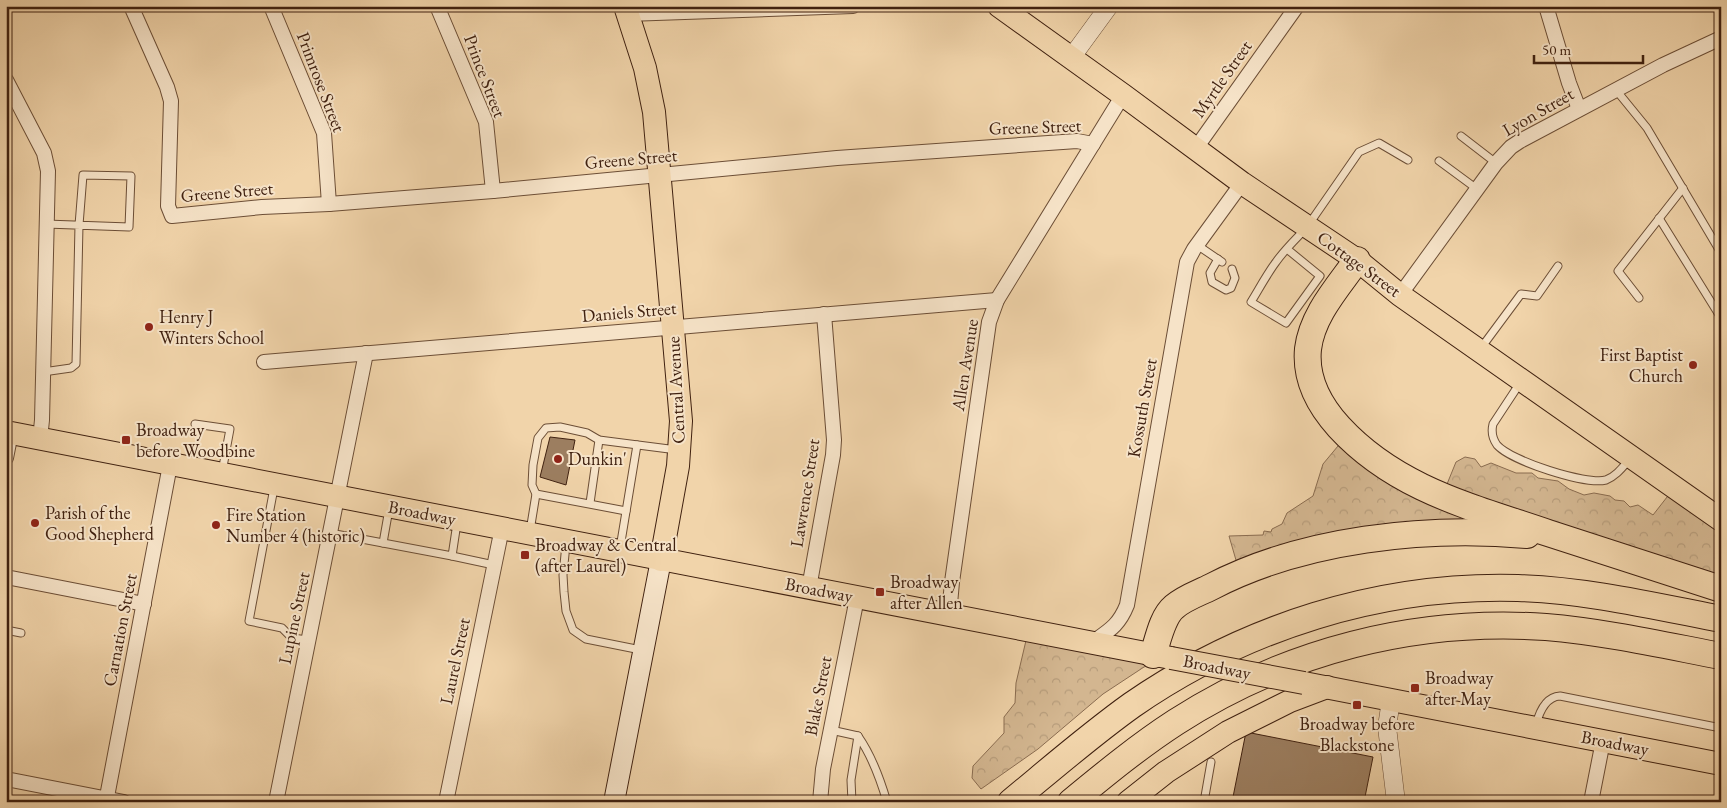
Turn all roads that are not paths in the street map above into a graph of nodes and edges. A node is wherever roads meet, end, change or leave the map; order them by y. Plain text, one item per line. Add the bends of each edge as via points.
1 (131, 6) edge
2 (271, 6) edge
3 (437, 6) edge
4 (853, 6) edge
5 (999, 6) edge
6 (1109, 6) edge
7 (1296, 6) edge
8 (1546, 6) edge
9 (739, 8) edge
10 (626, 10) edge
11 (1721, 38) edge
12 (1071, 58) junction
13 (6, 80) edge
14 (1615, 89) junction
15 (1123, 95) junction
16 (1579, 109) junction
17 (1461, 136) dead end
18 (1093, 144) junction
19 (1196, 148) junction
20 (1408, 160) dead end
21 (1439, 161) dead end
22 (1496, 164) junction
23 (659, 176) junction
24 (1242, 182) junction
25 (1683, 188) junction
26 (1477, 189) junction
27 (493, 191) junction
28 (329, 204) junction
29 (1659, 218) junction
30 (46, 224) junction
31 (79, 225) junction
32 (1307, 227) junction
33 (1197, 244) junction
34 (1287, 249) junction
35 (1721, 253) edge
36 (1357, 260) junction
37 (1558, 266) dead end
38 (1232, 269) dead end
39 (1400, 294) junction
40 (1640, 298) dead end
41 (997, 300) junction
42 (824, 314) junction
43 (1721, 318) edge
44 (672, 328) junction
45 (1479, 350) junction
46 (366, 352) junction
47 (264, 362) dead end
48 (43, 372) junction
49 (1522, 380) junction
50 (195, 424) dead end
51 (9, 433) edge
52 (40, 439) junction
53 (600, 440) junction
54 (637, 445) junction
55 (680, 450) junction
56 (1631, 457) junction
57 (6, 458) edge
58 (170, 465) junction
59 (221, 475) junction
60 (275, 485) junction
61 (536, 494) junction
62 (337, 497) junction
63 (590, 503) junction
64 (390, 507) junction
65 (626, 511) junction
66 (458, 520) junction
67 (1721, 520) edge
68 (502, 528) junction
69 (330, 533) junction
70 (529, 534) junction
71 (567, 541) junction
72 (1574, 542) junction
73 (383, 543) junction
74 (620, 552) junction
75 (452, 556) junction
76 (661, 560) junction
77 (494, 565) junction
78 (6, 577) edge
79 (809, 588) junction
80 (1721, 589) edge
81 (857, 598) junction
82 (144, 604) junction
83 (949, 615) junction
84 (1721, 619) edge
85 (6, 630) edge
86 (21, 632) dead end
87 (308, 640) junction
88 (1093, 642) junction
89 (644, 651) junction
90 (1721, 656) edge
91 (1162, 657) junction
92 (1327, 687) junction
93 (1391, 700) junction
94 (1535, 728) junction
95 (1721, 728) edge
96 (831, 730) junction
97 (858, 736) junction
98 (1603, 741) junction
99 (1211, 762) dead end
100 (1721, 764) edge
101 (6, 779) edge
102 (106, 800) edge
103 (124, 802) edge
104 (276, 802) edge
105 (446, 802) edge
106 (614, 802) edge
107 (820, 802) edge
108 (852, 802) edge
109 (887, 802) edge
110 (1011, 802) edge
111 (1070, 802) edge
112 (1128, 802) edge
113 (1204, 802) edge
114 (1396, 802) edge
115 (1591, 802) edge

1 - 28 street, Greene Street via 171,101 168,206 172,216
2 - 28 street, Primrose Street via 324,133
3 - 27 street, Prince Street via 486,122
4 - 9 street
5 - 12 main road, Cottage Street
6 - 12 street
7 - 19 street, Myrtle Street
8 - 16 street
9 - 10 street
10 - 23 main road, Central Avenue via 651,90
11 - 14 street, Lyon Street
12 - 15 main road, Cottage Street
13 - 30 street via 44,153 48,171
14 - 16 street, Lyon Street
14 - 25 lane via 1647,128
15 - 18 street, Allen Avenue
15 - 19 main road, Cottage Street
16 - 22 street, Lyon Street via 1511,147
17 - 22 lane
18 - 23 street, Greene Street via 1077,141 838,158
18 - 41 street, Allen Avenue
19 - 24 main road, Cottage Street
20 - 32 lane via 1379,143 1359,152
21 - 26 lane
22 - 26 street, Lyon Street
23 - 27 street, Greene Street
23 - 44 main road, Central Avenue
24 - 32 main road, Cottage Street
24 - 33 street, Kossuth Street
25 - 29 lane
25 - 35 lane
26 - 39 street, Lyon Street
27 - 28 street, Greene Street
29 - 40 lane via 1618,272
29 - 43 lane
30 - 31 lane
30 - 48 street
31 - 31 lane via 83,175 131,176 130,228
31 - 48 lane via 76,364 71,368
32 - 34 lane
32 - 36 main road, Cottage Street
33 - 38 lane via 1220,260 1210,273 1212,282 1226,290 1231,288 1235,278
33 - 88 street, Kossuth Street via 1185,270 1127,605 1122,618
34 - 34 lane via 1251,302 1286,323 1320,276
36 - 39 main road, Cottage Street
36 - 72 highway via 1320,314 1308,347 1311,381 1329,415 1368,454 1413,483 1445,498
37 - 45 lane via 1537,296 1521,294
39 - 45 main road, Cottage Street
41 - 42 street, Daniels Street
41 - 83 street, Allen Avenue via 989,322
42 - 44 street, Daniels Street
42 - 79 street, Lawrence Street via 834,440
44 - 46 street, Daniels Street
44 - 55 main road, Central Avenue
45 - 49 main road, Cottage Street
46 - 47 street, Daniels Street
46 - 62 street, Lupine Street
48 - 52 street
49 - 56 main road, Cottage Street
49 - 56 lane via 1491,431 1504,452 1545,469 1596,480 1614,476
50 - 59 lane via 230,429
51 - 52 main road, Broadway
51 - 57 street
52 - 58 main road, Broadway
53 - 54 lane
53 - 61 lane via 587,433 560,427 546,428 538,438 533,465 532,486
53 - 63 lane
54 - 55 lane
54 - 65 lane
55 - 76 main road, Central Avenue
56 - 67 main road, Cottage Street
58 - 59 main road, Broadway
58 - 82 street, Carnation Street
59 - 60 main road, Broadway
60 - 62 main road, Broadway
60 - 87 lane via 249,621 282,628 292,638
61 - 63 lane
61 - 70 lane
62 - 64 main road, Broadway
62 - 69 street, Lupine Street
63 - 65 lane
64 - 66 main road, Broadway
64 - 73 lane
65 - 74 lane
66 - 68 main road, Broadway
66 - 75 lane
68 - 70 main road, Broadway
68 - 77 street, Laurel Street
69 - 73 lane
69 - 87 street, Lupine Street
70 - 71 main road, Broadway
71 - 74 main road, Broadway
71 - 89 lane via 564,592 573,630 586,639
72 - 80 highway
72 - 91 highway via 1497,533 1434,533 1365,540 1298,554 1220,582 1174,606 1165,620
73 - 75 lane
74 - 76 main road, Broadway
75 - 77 lane
76 - 79 main road, Broadway
76 - 89 main road, Central Avenue
77 - 105 street, Laurel Street
78 - 82 street
79 - 81 main road, Broadway
81 - 83 main road, Broadway
81 - 96 street, Blake Street
82 - 102 street, Carnation Street
83 - 88 main road, Broadway
84 - 110 highway via 1598,597 1519,588 1438,591 1352,605 1252,638 1176,677 1111,721
85 - 86 lane
87 - 104 street, Lupine Street
88 - 91 main road, Broadway
89 - 106 main road, Central Avenue
90 - 111 highway via 1599,634 1530,626 1443,628 1368,640 1293,663 1222,695 1155,736
91 - 92 main road, Broadway, bridge
92 - 93 main road, Broadway
92 - 112 main road via 1290,701 1228,732 1172,768
93 - 94 main road, Broadway
93 - 114 street via 1387,727
94 - 95 lane via 1544,704 1556,696
94 - 98 main road, Broadway
96 - 97 lane
96 - 107 street, Blake Street
97 - 108 lane via 851,780
97 - 109 lane via 867,748
98 - 100 main road, Broadway
98 - 115 street
99 - 113 lane
101 - 102 street
102 - 103 street

